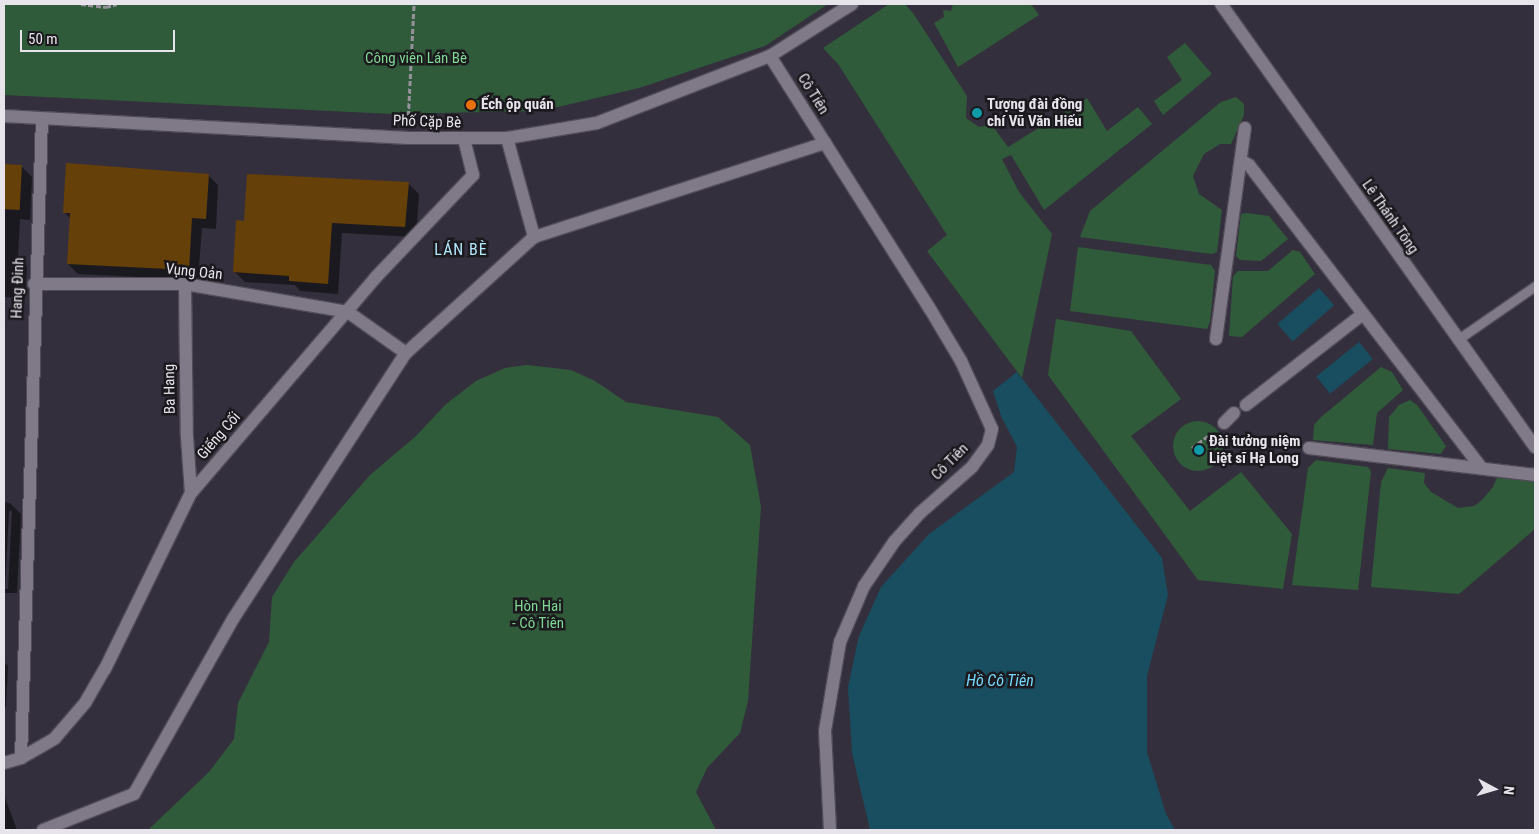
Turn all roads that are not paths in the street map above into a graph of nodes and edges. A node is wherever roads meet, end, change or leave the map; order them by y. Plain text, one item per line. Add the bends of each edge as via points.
1 (852, 4) edge
2 (1221, 4) edge
3 (770, 56) junction
4 (4, 116) edge
5 (42, 120) junction
6 (1245, 128) dead end
7 (507, 138) junction
8 (464, 140) junction
9 (825, 143) junction
10 (1241, 160) junction
11 (534, 237) junction
12 (34, 284) junction
13 (185, 284) junction
14 (1535, 286) edge
15 (348, 312) junction
16 (1363, 314) junction
17 (1216, 339) dead end
18 (1457, 340) junction
19 (406, 353) junction
20 (1246, 405) dead end
21 (1234, 413) dead end
22 (1224, 423) road end
23 (1535, 447) edge
24 (1309, 448) dead end
25 (1481, 467) junction
26 (1535, 475) edge
27 (192, 493) junction
28 (21, 758) junction
29 (4, 763) edge
30 (43, 830) edge
31 (830, 830) edge

1 - 3 street, Phố Cặp Bè
2 - 18 street, Lê Thánh Tông
3 - 7 street, Phố Cặp Bè via 597,123
3 - 9 street, Cô Tiên
4 - 5 street, Phố Cặp Bè
5 - 8 street, Phố Cặp Bè
5 - 12 street, Hang Đinh
6 - 10 street
7 - 8 street, Phố Cặp Bè
7 - 11 street
8 - 15 street, Giếng Cối via 473,176 376,277
9 - 11 street
9 - 31 street, Cô Tiên via 948,338 992,429 988,445 972,467 920,513 894,542 864,586 840,642 825,731
10 - 16 street via 1249,165
10 - 17 street
11 - 19 street
12 - 13 street, Vụng Oản
12 - 28 street, Hang Đinh
13 - 15 street, Vụng Oản
13 - 27 street, Ba Hang via 187,437
14 - 18 lane
15 - 19 street
15 - 27 street, Giếng Cối
16 - 20 street
16 - 25 street
18 - 23 street, Lê Thánh Tông
19 - 30 street via 233,619 134,794
21 - 22 street
24 - 25 street via 1439,466
25 - 26 street
27 - 28 street, Giếng Cối via 85,703 55,738
28 - 29 street, Giếng Cối

